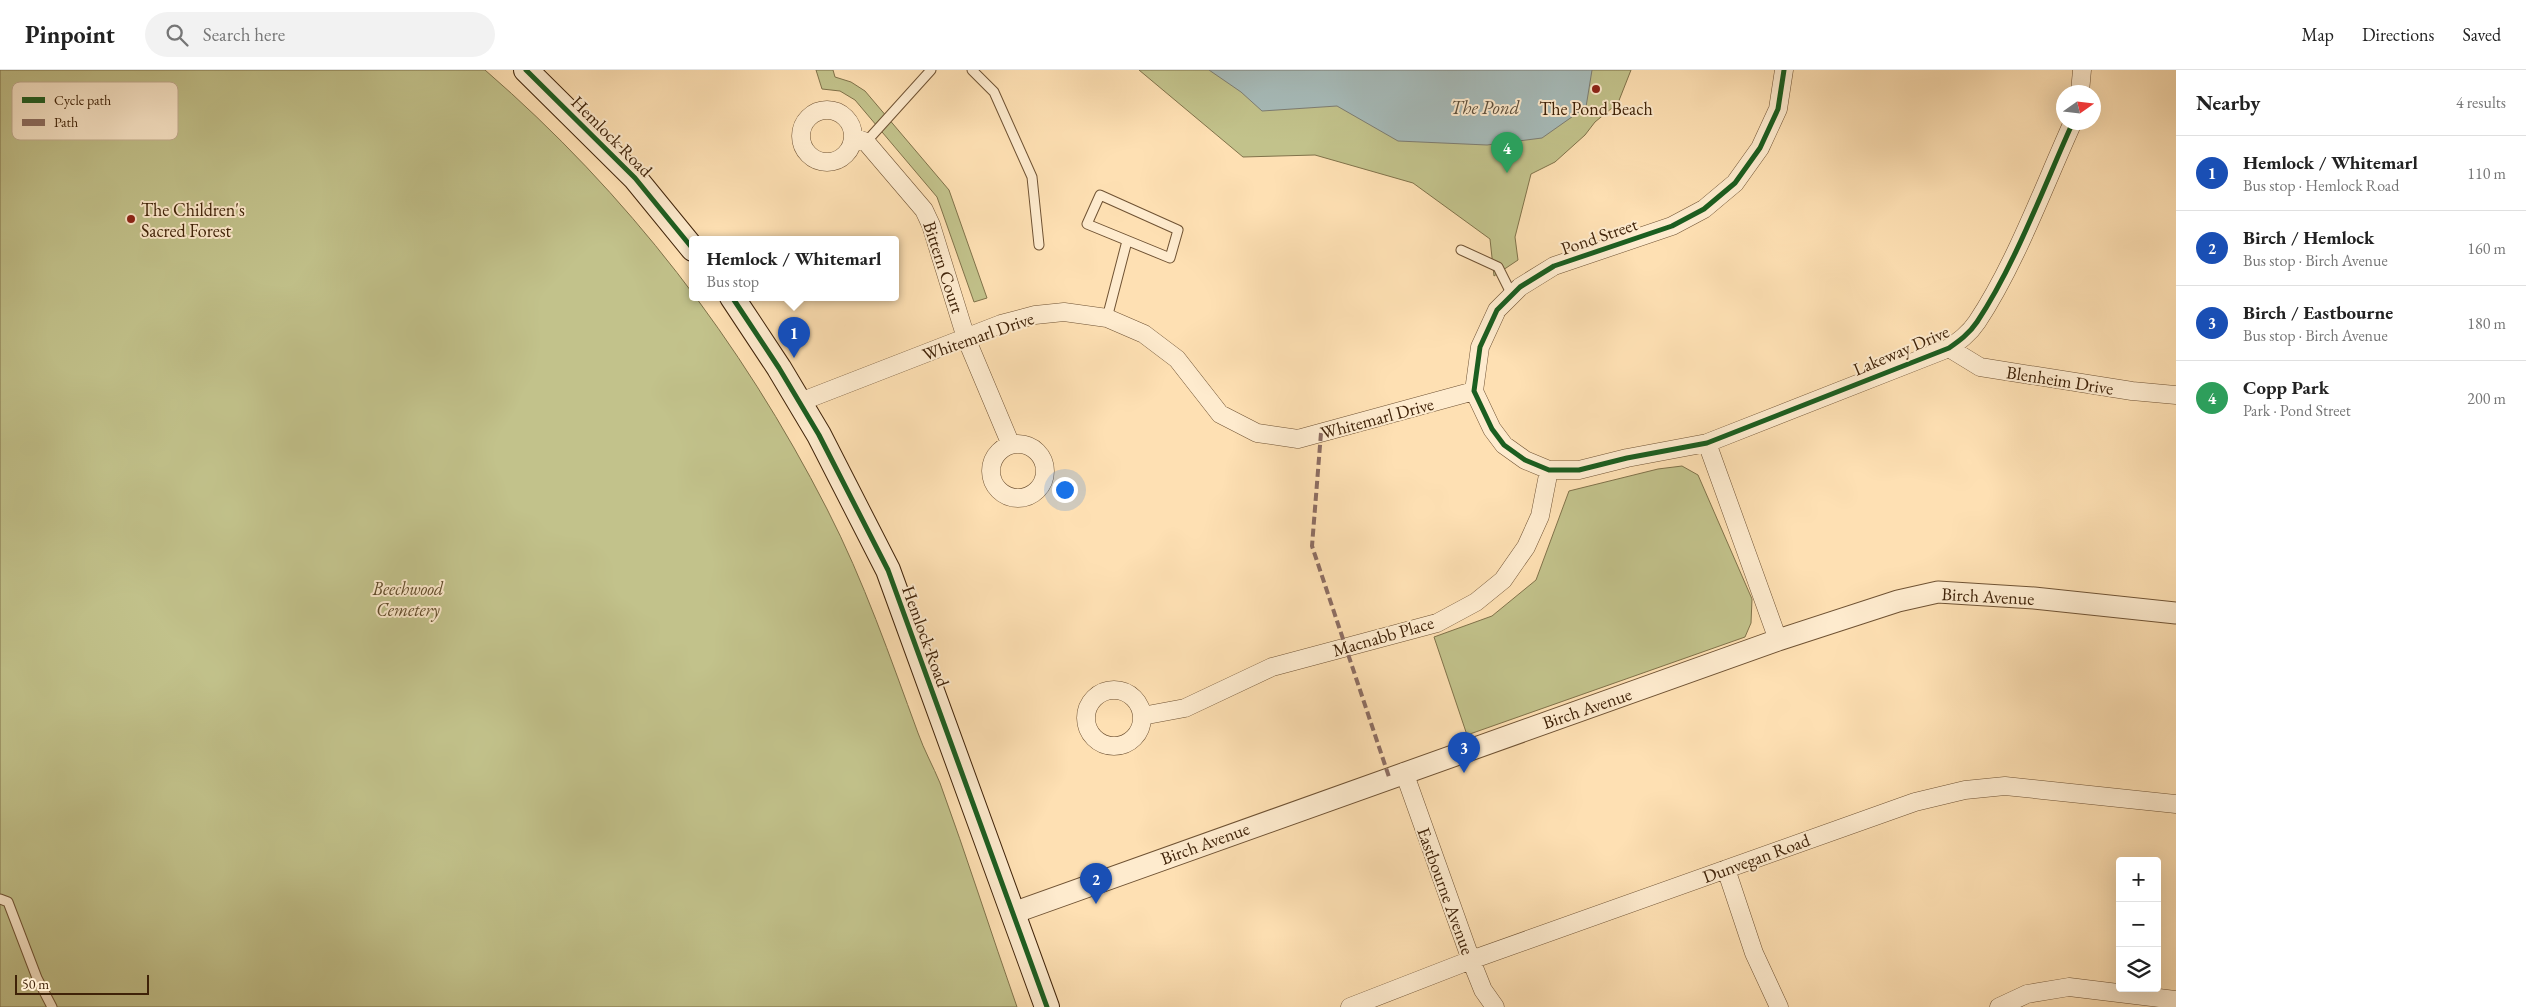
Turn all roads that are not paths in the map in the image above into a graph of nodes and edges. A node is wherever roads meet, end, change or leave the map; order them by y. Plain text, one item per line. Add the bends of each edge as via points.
1 (526, 70) edge
2 (931, 70) edge
3 (972, 70) edge
4 (1784, 70) edge
5 (2082, 70) edge
6 (2081, 85) edge
7 (2070, 130) edge
8 (859, 140) joint
9 (1127, 241) junction
10 (689, 244) edge
11 (1039, 245) dead end
12 (1461, 250) dead end
13 (1511, 294) junction
14 (735, 301) edge
15 (1107, 318) junction
16 (966, 338) junction
17 (1949, 348) junction
18 (1474, 391) junction
19 (2176, 395) edge
20 (800, 402) junction
21 (1707, 443) junction
22 (1010, 445) dead end
23 (1549, 470) junction
24 (2176, 613) edge
25 (1778, 640) junction
26 (1142, 716) dead end
27 (1404, 772) junction
28 (2176, 804) edge
29 (1726, 869) junction
30 (0, 900) edge
31 (1013, 913) junction
32 (1471, 960) junction
33 (2176, 1000) edge
34 (52, 1007) edge
35 (1047, 1007) edge
36 (1350, 1007) edge
37 (1495, 1007) edge
38 (1779, 1007) edge
39 (2000, 1007) edge

1 - 10 main road, Hemlock Road via 635,178
2 - 8 lane
3 - 11 lane via 994,92 1032,177
4 - 13 street, Pond Street via 1778,109 1760,148 1735,183 1704,209 1672,226 1554,266
5 - 6 street
7 - 17 street, Lakeway Drive via 2003,275 1976,323
8 - 16 street, Bittern Court via 924,210
9 - 9 lane via 1170,258 1178,230 1100,195 1087,224
9 - 15 lane
12 - 13 lane via 1498,267
13 - 18 street, Pond Street via 1497,310 1480,347
14 - 20 main road, Hemlock Road
15 - 16 street, Whitemarl Drive via 1064,312 1035,315
15 - 18 street, Whitemarl Drive via 1144,334 1177,359 1220,414 1257,433 1298,440
16 - 20 street, Whitemarl Drive
16 - 22 street, Bittern Court
17 - 19 street, Blenheim Drive via 1980,367
17 - 21 street, Lakeway Drive
18 - 23 street via 1492,429 1504,445 1525,460
20 - 31 main road, Hemlock Road via 888,570
21 - 23 street via 1579,470
21 - 25 street
23 - 26 street, Macnabb Place via 1540,516 1526,547 1503,580 1476,602 1437,623 1272,668 1184,708
24 - 25 street, Birch Avenue via 1938,592 1898,601
25 - 27 street, Birch Avenue
27 - 31 street, Birch Avenue
27 - 32 street, Eastbourne Avenue
28 - 29 street, Dunvegan Road via 2005,786 1964,790 1915,802
29 - 32 street, Dunvegan Road
29 - 38 street via 1754,952
30 - 34 lane via 8,902 37,978
31 - 35 main road, Hemlock Road
32 - 36 street, Dunvegan Road
32 - 37 street, Eastbourne Avenue via 1483,990
33 - 39 street via 2069,987 2027,994

